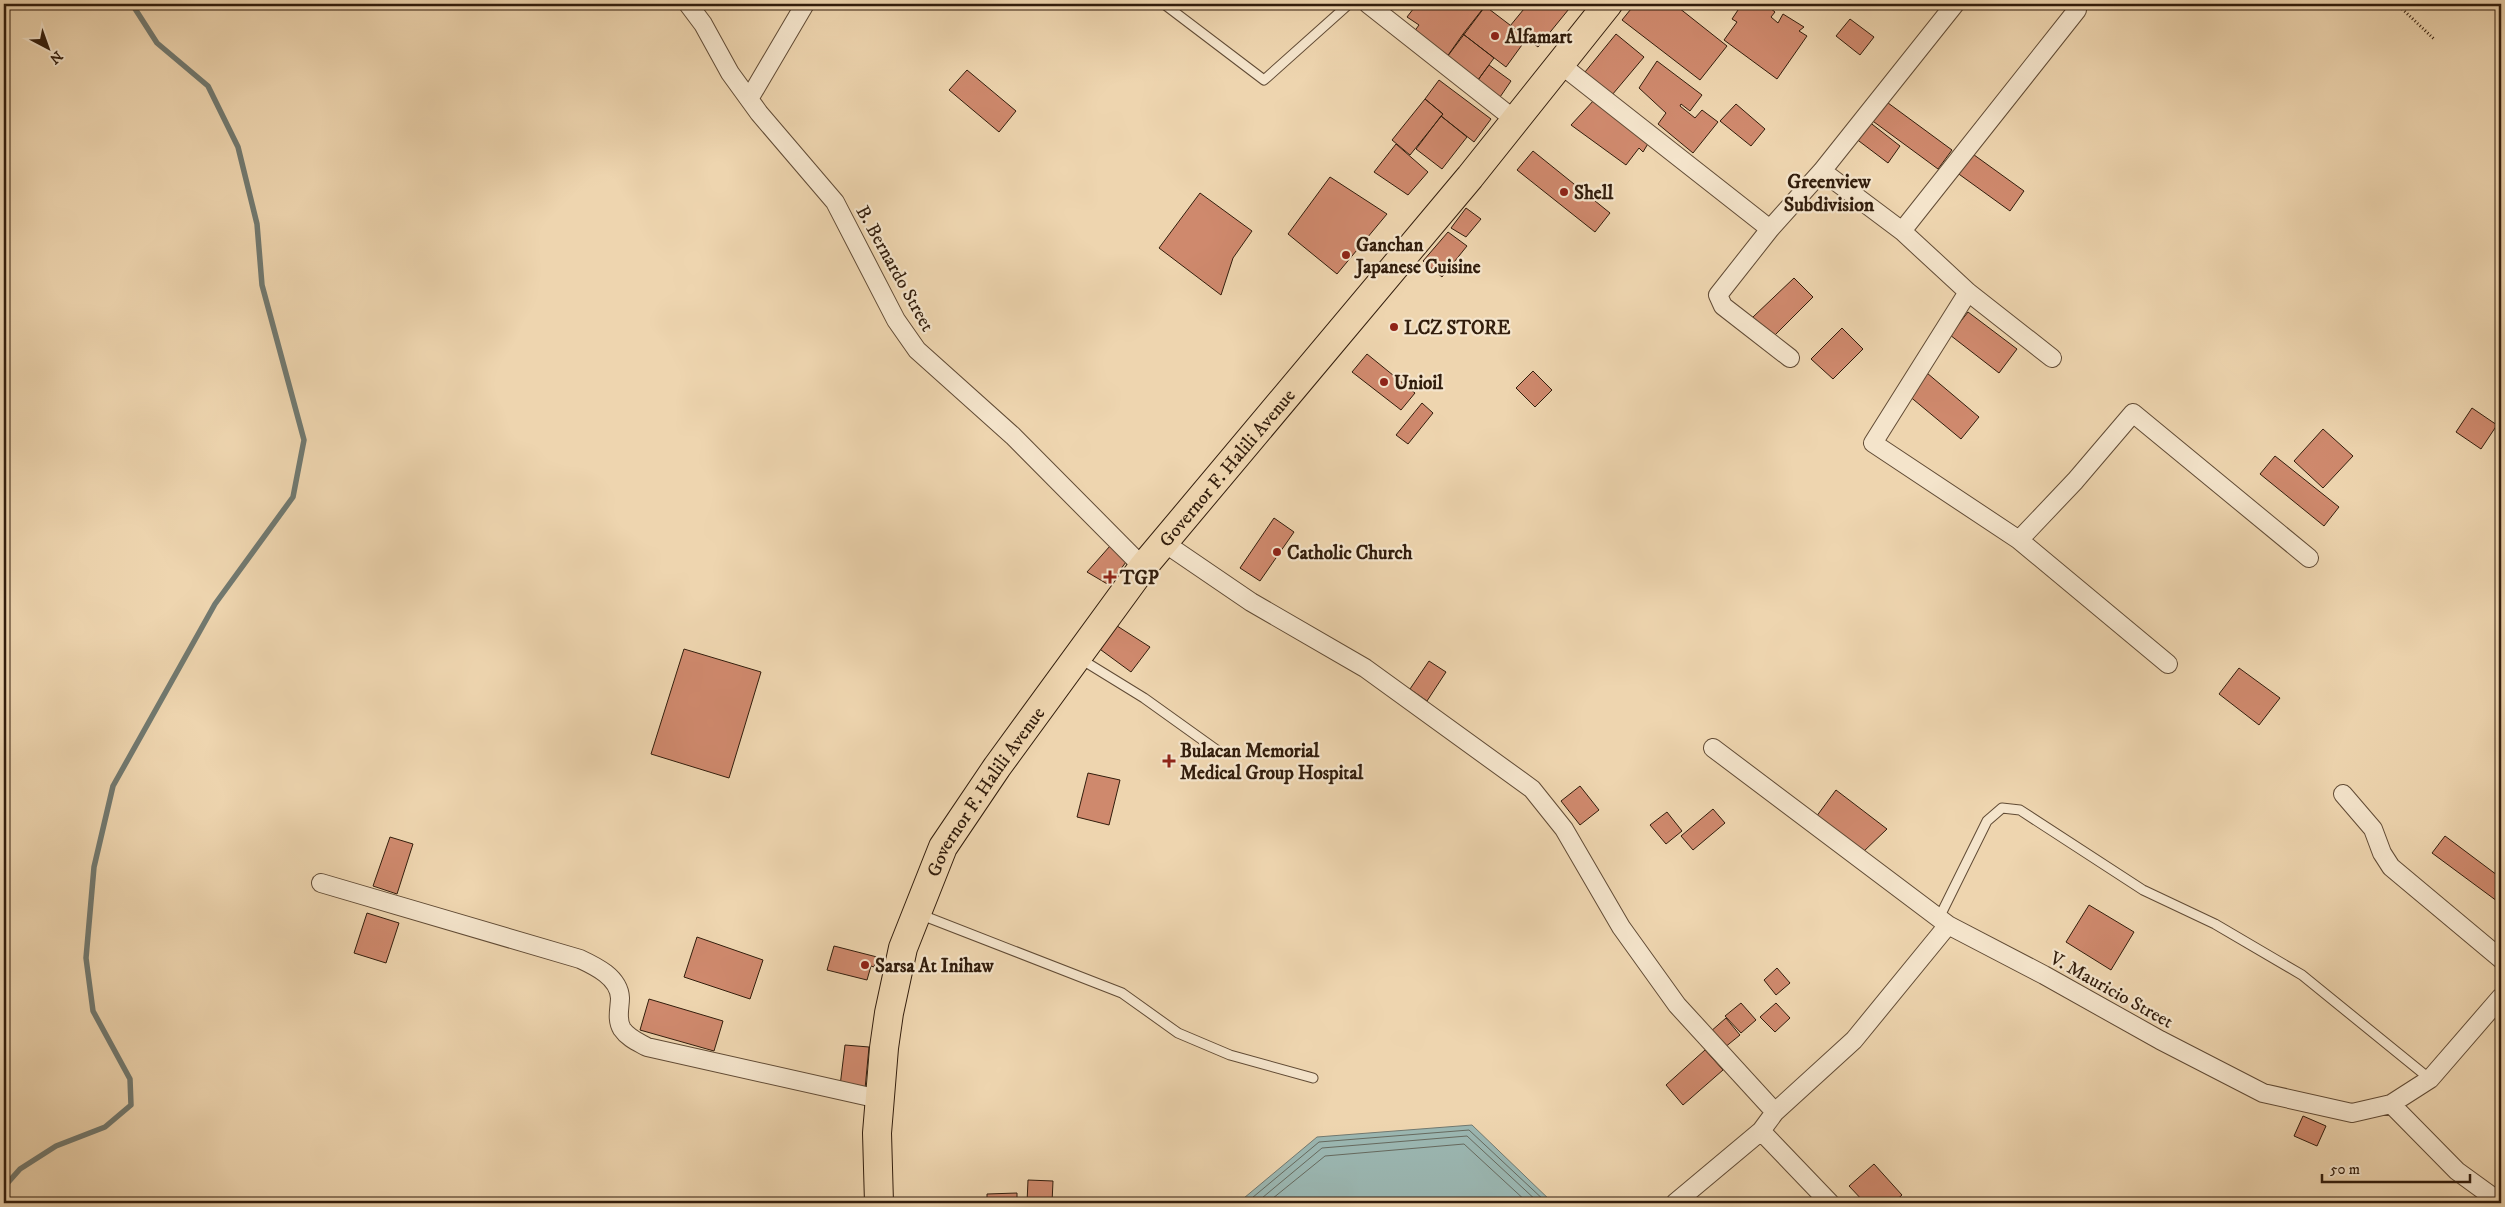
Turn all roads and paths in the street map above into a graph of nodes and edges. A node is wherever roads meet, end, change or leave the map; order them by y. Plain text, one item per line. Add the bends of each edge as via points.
1 (688, 4) edge
2 (805, 4) edge
3 (1164, 4) edge
4 (1349, 4) edge
5 (1368, 4) edge
6 (1608, 4) edge
7 (1955, 4) edge
8 (2397, 4) edge
9 (2077, 10) dead end
10 (2434, 40) dead end
11 (1560, 64) junction
12 (749, 98) junction
13 (1515, 120) junction
14 (1822, 171) junction
15 (1770, 229) junction
16 (1902, 231) junction
17 (1968, 292) junction
18 (1790, 358) dead end
19 (2052, 358) dead end
20 (2019, 540) junction
21 (1163, 542) junction
22 (2309, 558) dead end
23 (1143, 567) junction
24 (1077, 657) junction
25 (2168, 664) dead end
26 (1713, 748) dead end
27 (1218, 751) dead end
28 (2343, 794) dead end
29 (321, 883) dead end
30 (916, 913) junction
31 (1943, 921) junction
32 (2501, 959) edge
33 (2499, 1004) edge
34 (1313, 1078) dead end
35 (2430, 1078) junction
36 (879, 1099) junction
37 (2391, 1104) junction
38 (1775, 1112) junction
39 (1761, 1131) junction
40 (879, 1203) edge
41 (1675, 1203) edge
42 (1830, 1203) edge
43 (2501, 1203) edge

1 - 12 street, B. Bernardo Street
2 - 12 street
3 - 4 lane via 1264,80
5 - 13 street
6 - 11 main road, Governor F. Halili Avenue
7 - 14 street
8 - 10 path
9 - 16 street
11 - 13 main road, Governor F. Halili Avenue
11 - 15 street
12 - 23 street, B. Bernardo Street via 835,202 896,320 918,350 1013,436
13 - 21 main road, Governor F. Halili Avenue
14 - 15 street
14 - 16 street
15 - 18 street via 1718,295 1723,306
16 - 17 street
17 - 19 street
17 - 20 street via 1873,442
20 - 22 street via 2133,413
20 - 25 street
21 - 23 main road, Governor F. Halili Avenue
21 - 38 street via 1251,602 1365,668 1532,789 1564,829 1621,927 1677,1005
23 - 24 main road, Governor F. Halili Avenue
24 - 27 lane via 1144,698
24 - 30 main road, Governor F. Halili Avenue via 943,848
26 - 31 street, V. Mauricio Street
28 - 32 street via 2373,829 2391,866
29 - 36 street via 580,959 600,969 613,981 620,995 618,1015 621,1027 627,1035 647,1047
30 - 34 lane via 1122,993 1178,1033 1221,1052
30 - 36 main road, Governor F. Halili Avenue via 903,948 889,1013
31 - 35 lane via 1987,822 2002,808 2020,810 2144,890 2215,924 2302,975
31 - 37 street, V. Mauricio Street via 2263,1093 2352,1113
31 - 38 street via 1854,1040
33 - 35 street, V. Mauricio Street
35 - 37 street, V. Mauricio Street
36 - 40 main road, Governor F. Halili Avenue
37 - 43 street via 2457,1171
38 - 39 street
39 - 41 street
39 - 42 street

